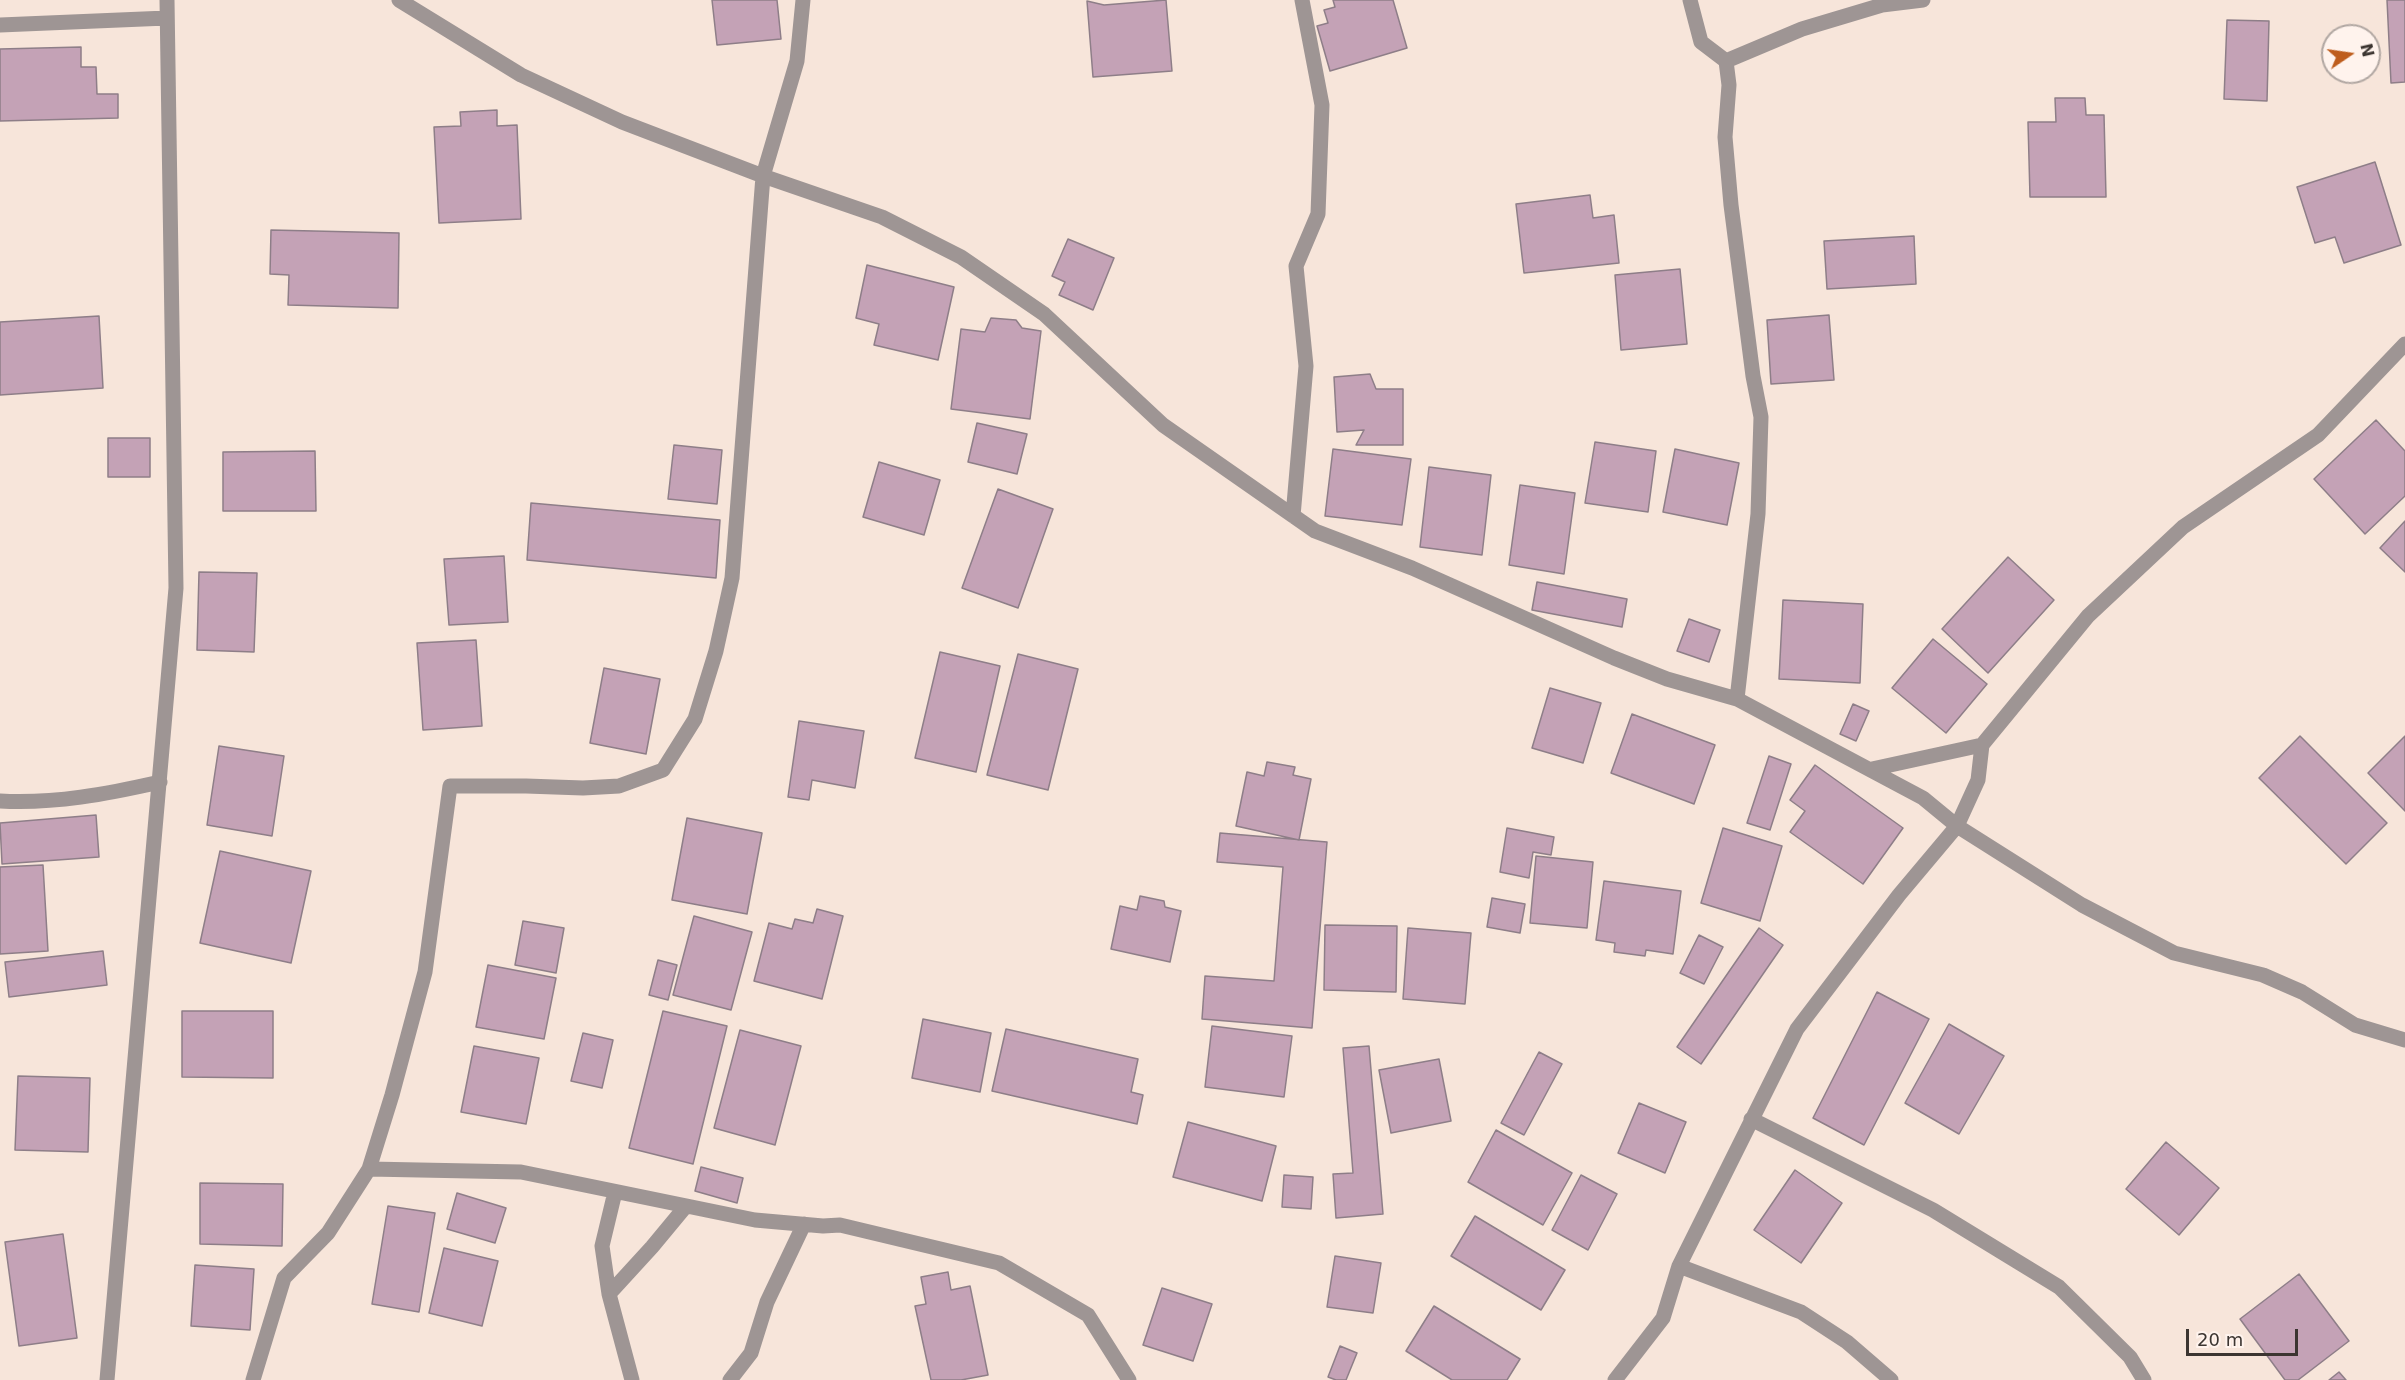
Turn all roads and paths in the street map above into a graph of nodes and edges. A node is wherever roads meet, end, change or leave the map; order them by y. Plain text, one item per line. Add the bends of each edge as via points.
1 (167, 0) edge
2 (399, 0) edge
3 (803, 0) edge
4 (1302, 0) edge
5 (1690, 0) edge
6 (1923, 0) edge
7 (167, 18) junction
8 (0, 26) edge
9 (1725, 61) junction
10 (763, 176) junction
11 (2405, 344) edge
12 (1293, 516) junction
13 (1737, 699) junction
14 (1982, 745) junction
15 (1872, 769) junction
16 (160, 782) junction
17 (0, 801) edge
18 (1957, 826) junction
19 (2405, 1040) edge
20 (1751, 1119) junction
21 (369, 1169) junction
22 (615, 1192) junction
23 (686, 1206) junction
24 (804, 1224) junction
25 (1679, 1266) junction
26 (609, 1294) junction
27 (1623, 1377) edge
28 (107, 1380) edge
29 (252, 1380) edge
30 (632, 1380) edge
31 (730, 1380) edge
32 (1129, 1380) edge
33 (1891, 1380) edge
34 (2144, 1380) edge

1 - 7 street
2 - 10 street via 521,75 622,122
3 - 10 street via 797,61
4 - 12 street via 1322,105 1318,214 1296,266 1306,366
5 - 9 street via 1701,42
6 - 9 street via 1882,5 1802,29
7 - 8 street
7 - 16 street via 176,588
9 - 13 street via 1729,86 1725,137 1731,205 1761,417 1758,514
10 - 12 street via 882,217 961,257 1044,314 1163,424
10 - 21 street via 732,578 716,651 695,719 663,770 619,786 450,786 425,972
11 - 14 street via 2318,435 2183,527 2088,616
12 - 13 street via 1315,531 1412,568 1614,658 1667,679
13 - 15 street
14 - 15 street
14 - 18 street via 1978,780
15 - 18 street via 1923,798
16 - 17 street via 72,798
16 - 28 street
18 - 19 street via 2082,905 2174,952 2263,975 2302,992 2355,1024
18 - 20 street via 1797,1029
20 - 25 street
20 - 34 street via 1933,1210 2059,1287 2130,1357
21 - 22 street via 521,1172
21 - 29 street via 328,1233 284,1278
22 - 23 street
22 - 26 street via 602,1246
23 - 24 street via 755,1220
23 - 26 street
24 - 31 street via 767,1302 751,1353
24 - 32 street via 840,1225 999,1263 1088,1315
25 - 27 street via 1663,1318
25 - 33 street via 1801,1312 1847,1342
26 - 30 street

